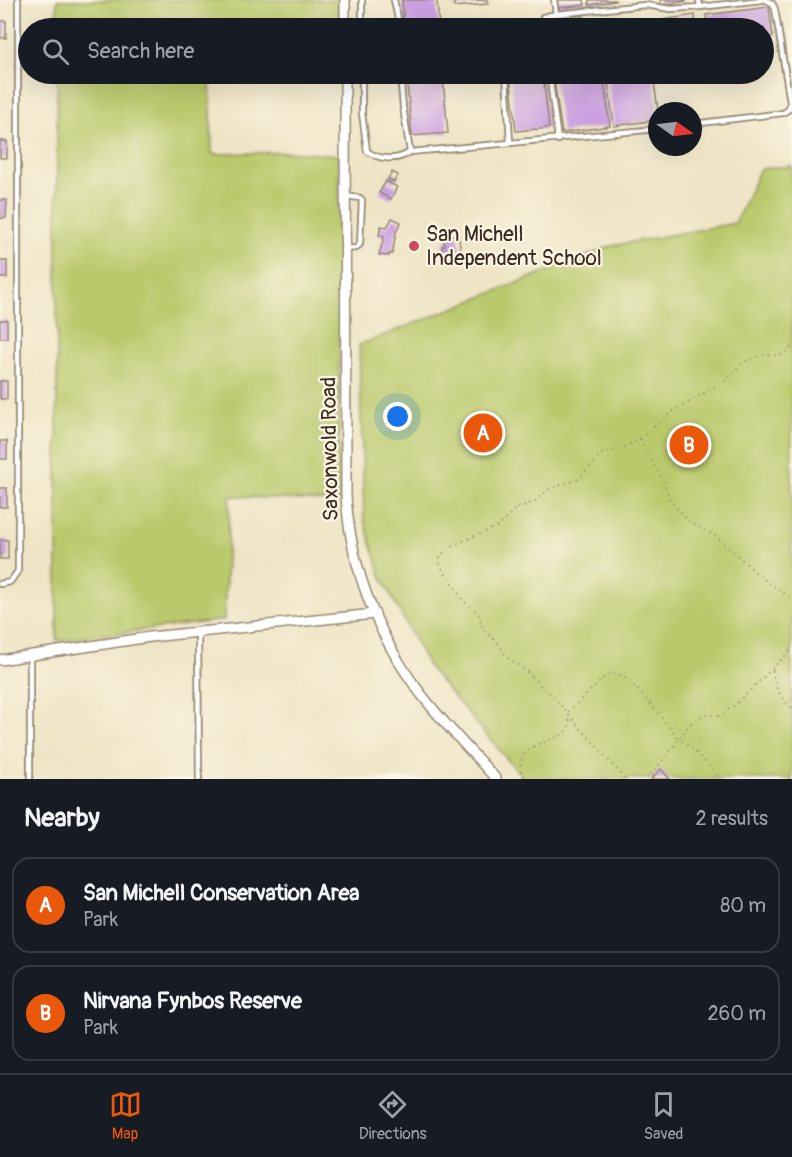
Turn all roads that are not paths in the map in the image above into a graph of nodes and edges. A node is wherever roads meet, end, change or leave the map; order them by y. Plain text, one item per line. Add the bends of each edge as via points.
1 (18, 0) edge
2 (345, 0) edge
3 (362, 0) edge
4 (394, 0) edge
5 (554, 0) edge
6 (699, 0) edge
7 (764, 0) edge
8 (700, 7) junction
9 (556, 14) junction
10 (345, 18) edge
11 (362, 18) edge
12 (398, 18) edge
13 (543, 18) edge
14 (345, 84) edge
15 (362, 84) edge
16 (401, 84) edge
17 (507, 84) edge
18 (550, 84) edge
19 (702, 123) edge
20 (648, 130) edge
21 (558, 140) junction
22 (510, 143) junction
23 (410, 152) junction
24 (345, 196) junction
25 (345, 249) junction
26 (0, 584) edge
27 (375, 614) junction
28 (198, 632) junction
29 (30, 655) junction
30 (0, 660) edge
31 (30, 779) edge
32 (200, 779) edge
33 (496, 779) edge

1 - 26 lane via 18,571 10,582
2 - 10 street
3 - 11 lane
4 - 12 lane
5 - 9 lane
6 - 8 lane
7 - 8 lane
7 - 19 lane via 775,9 789,109
8 - 9 lane via 671,9 645,4
9 - 13 lane
14 - 24 street, Saxonwold Road
15 - 23 lane via 367,151 386,158 403,157
16 - 23 lane
17 - 22 lane
18 - 21 lane
20 - 21 lane
21 - 22 lane
22 - 23 lane
24 - 25 street, Saxonwold Road
24 - 25 lane via 362,200 360,244
25 - 27 street, Saxonwold Road via 347,521 361,578
27 - 28 street
27 - 33 street, Saxonwold Road via 428,704
28 - 29 street
28 - 32 lane
29 - 30 street
29 - 31 lane

